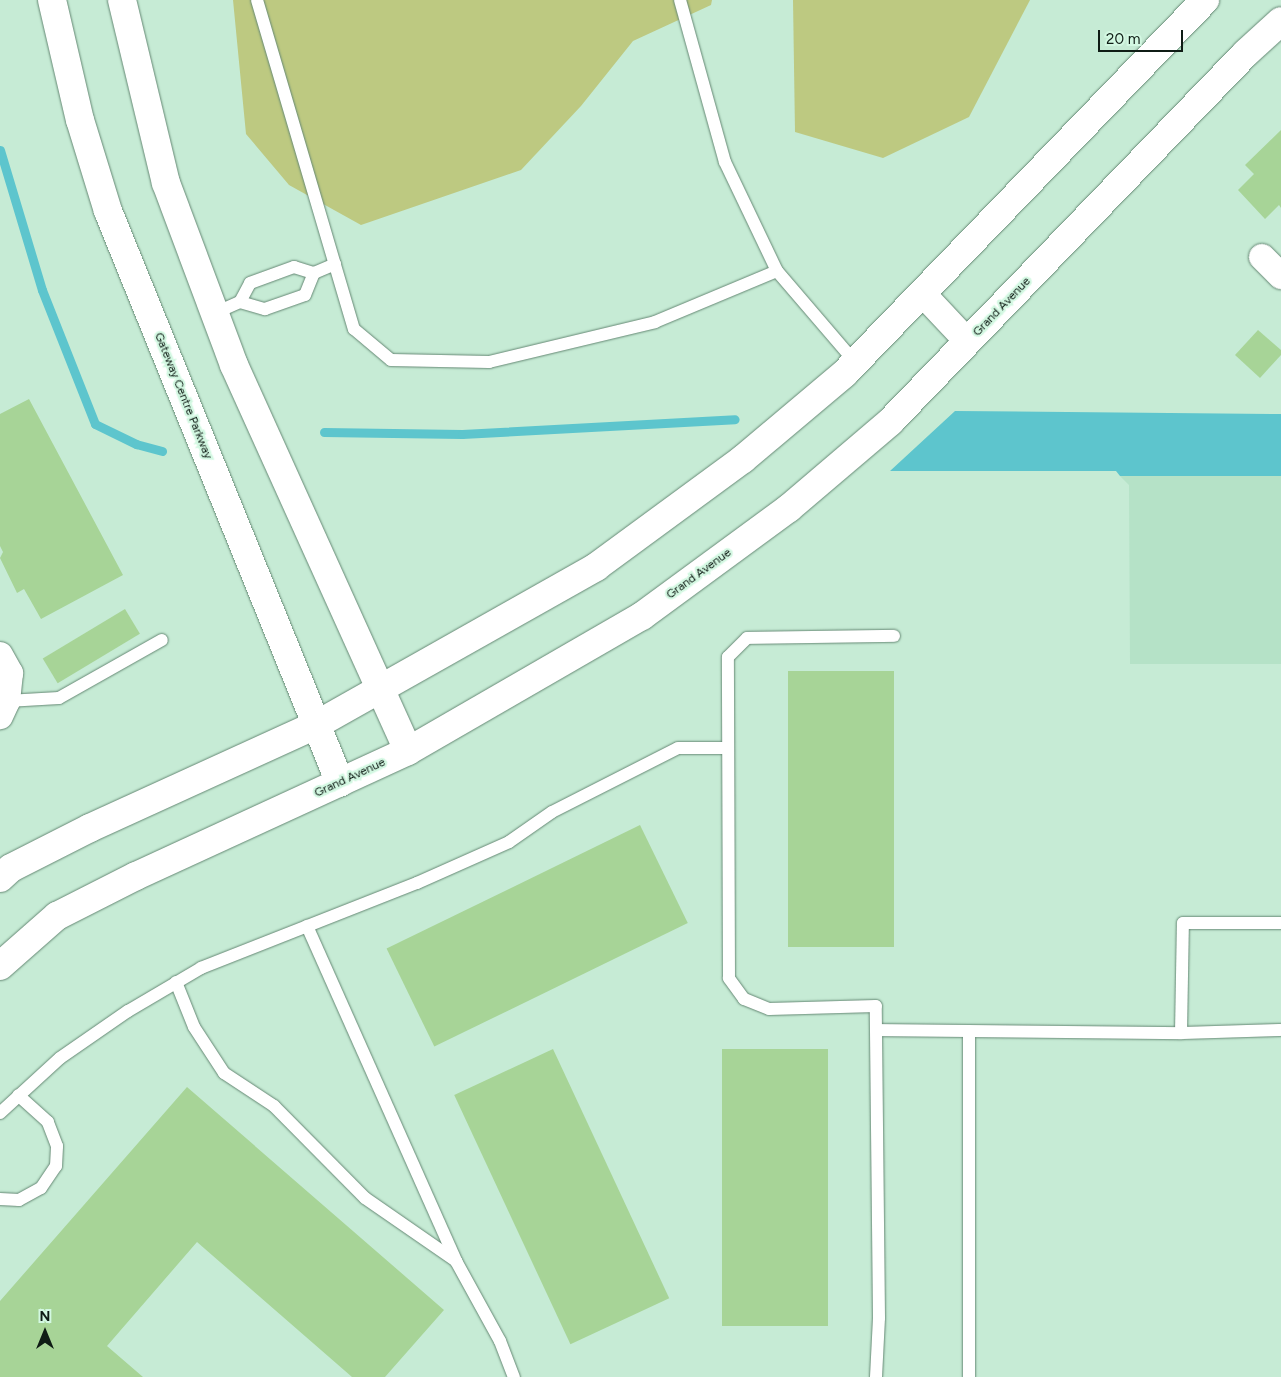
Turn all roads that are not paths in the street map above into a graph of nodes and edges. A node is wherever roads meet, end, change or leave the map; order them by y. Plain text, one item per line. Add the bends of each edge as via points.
1 (52, 0) edge
2 (122, 0) edge
3 (257, 0) edge
4 (680, 0) edge
5 (1205, 0) edge
6 (1281, 21) edge
7 (1262, 257) dead end
8 (335, 264) junction
9 (777, 272) junction
10 (314, 273) junction
11 (1281, 276) edge
12 (922, 293) junction
13 (240, 302) junction
14 (215, 313) junction
15 (968, 342) junction
16 (855, 362) junction
17 (894, 636) dead end
18 (162, 640) dead end
19 (0, 655) edge
20 (381, 691) junction
21 (4, 709) edge
22 (316, 725) junction
23 (728, 748) junction
24 (408, 751) junction
25 (340, 783) junction
26 (0, 878) edge
27 (1281, 922) edge
28 (307, 926) junction
29 (0, 966) edge
30 (176, 982) junction
31 (877, 1030) junction
32 (1281, 1030) edge
33 (969, 1031) junction
34 (1181, 1033) junction
35 (18, 1095) junction
36 (0, 1113) edge
37 (0, 1199) edge
38 (456, 1261) junction
39 (514, 1377) edge
40 (876, 1377) edge
41 (969, 1377) edge

1 - 22 street, Gateway Centre Parkway via 80,120 108,210
2 - 14 street via 166,183
3 - 8 lane
4 - 9 lane via 726,162
5 - 12 street
6 - 15 street, Grand Avenue via 1246,53
7 - 11 street
8 - 9 lane via 354,329 391,360 489,362 655,322
8 - 10 lane
9 - 16 lane
10 - 13 lane via 294,267 250,283
10 - 13 lane via 305,295 265,309
12 - 15 street
12 - 16 street
13 - 14 lane
14 - 20 street via 234,365
15 - 24 street, Grand Avenue via 890,422 789,508 642,616
16 - 20 street via 743,459 596,567
17 - 23 lane via 747,638 728,657
18 - 21 lane via 59,698
19 - 21 street via 10,673
20 - 22 street
20 - 24 street
22 - 25 street, Gateway Centre Parkway
22 - 26 street via 90,828 11,868
23 - 28 lane via 678,748 552,812 509,842
23 - 31 lane via 729,978 744,999 769,1009 876,1006
24 - 25 street, Grand Avenue
25 - 29 street, Grand Avenue via 136,876 57,916
27 - 34 lane via 1183,922
28 - 30 lane via 201,968
28 - 38 lane
30 - 35 lane via 60,1058
30 - 38 lane via 194,1028 224,1073 274,1106 364,1198
31 - 33 lane
31 - 40 lane via 879,1318
32 - 34 lane
33 - 34 lane
33 - 41 lane
35 - 36 lane
35 - 37 lane via 48,1122 57,1146 56,1166 42,1188 18,1200
38 - 39 lane via 500,1341

